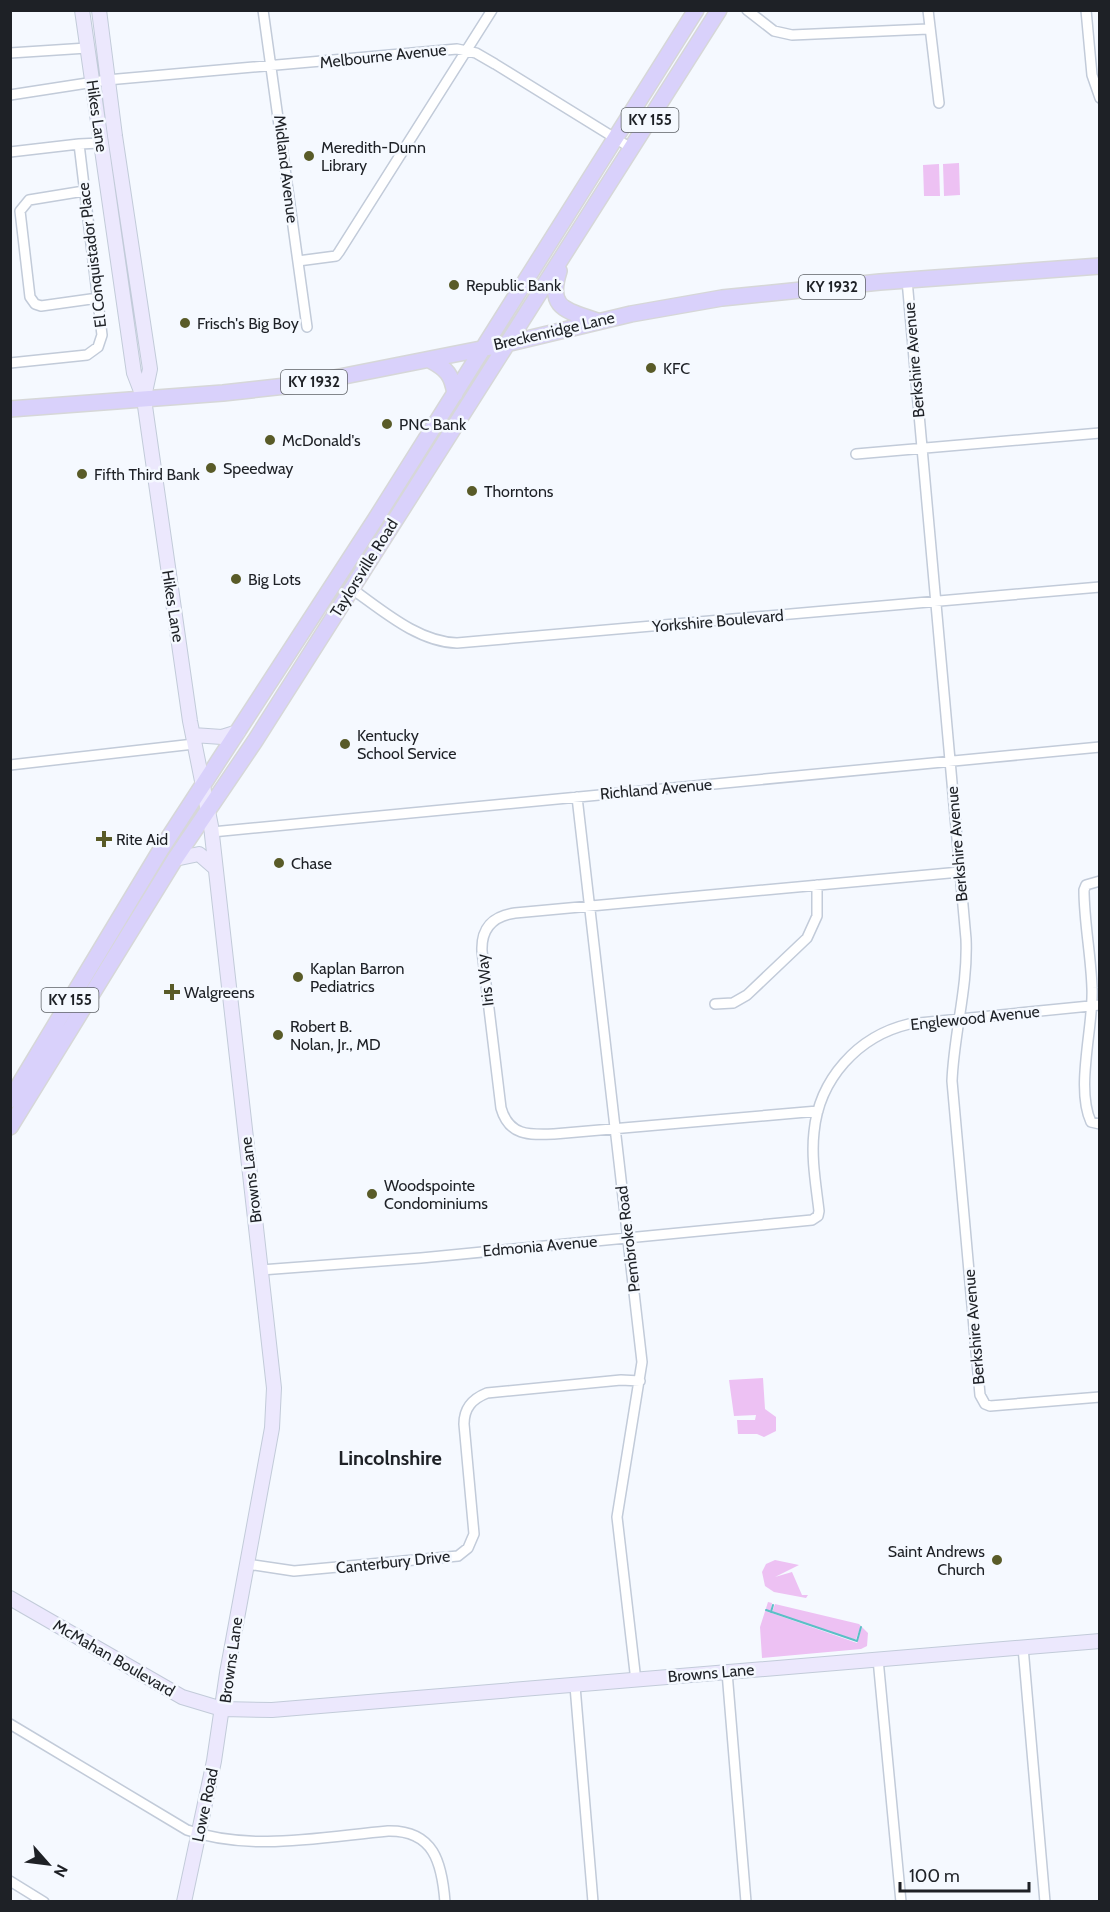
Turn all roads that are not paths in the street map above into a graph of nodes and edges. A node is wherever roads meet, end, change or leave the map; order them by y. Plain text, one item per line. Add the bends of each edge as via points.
1 (82, 10) edge
2 (99, 10) edge
3 (262, 10) edge
4 (492, 10) edge
5 (696, 10) edge
6 (719, 10) edge
7 (747, 10) edge
8 (928, 10) edge
9 (1086, 10) edge
10 (928, 28) junction
11 (87, 48) junction
12 (468, 51) junction
13 (10, 53) edge
14 (271, 66) junction
15 (107, 80) junction
16 (92, 83) junction
17 (10, 95) edge
18 (1100, 98) edge
19 (939, 103) dead end
20 (616, 138) junction
21 (100, 143) junction
22 (79, 144) junction
23 (631, 148) junction
24 (10, 152) edge
25 (84, 191) junction
26 (564, 253) junction
27 (298, 261) junction
28 (1100, 266) edge
29 (907, 280) junction
30 (98, 298) junction
31 (597, 321) junction
32 (307, 327) dead end
33 (506, 344) junction
34 (484, 348) junction
35 (430, 360) junction
36 (10, 363) edge
37 (454, 394) junction
38 (144, 399) junction
39 (10, 409) edge
40 (1100, 433) edge
41 (922, 448) junction
42 (856, 454) dead end
43 (1100, 587) edge
44 (352, 589) junction
45 (936, 603) junction
46 (238, 732) junction
47 (194, 739) junction
48 (1100, 747) edge
49 (949, 762) junction
50 (10, 765) edge
51 (202, 787) junction
52 (577, 797) junction
53 (208, 811) junction
54 (212, 832) junction
55 (175, 859) junction
56 (214, 867) junction
57 (960, 872) junction
58 (1100, 881) edge
59 (817, 885) junction
60 (588, 906) junction
61 (715, 1004) dead end
62 (1096, 1006) edge
63 (960, 1018) junction
64 (10, 1100) edge
65 (818, 1111) junction
66 (1100, 1124) edge
67 (10, 1127) edge
68 (614, 1128) junction
69 (818, 1216) joint
70 (628, 1237) junction
71 (261, 1270) junction
72 (640, 1381) junction
73 (1100, 1397) edge
74 (247, 1564) junction
75 (10, 1598) edge
76 (1100, 1641) edge
77 (1023, 1647) junction
78 (878, 1659) junction
79 (727, 1672) junction
80 (636, 1681) junction
81 (575, 1686) junction
82 (222, 1709) junction
83 (10, 1724) edge
84 (198, 1834) junction
85 (10, 1881) edge
86 (44, 1902) edge
87 (184, 1902) edge
88 (445, 1902) edge
89 (593, 1902) edge
90 (746, 1902) edge
91 (901, 1902) edge
92 (1045, 1902) edge

1 - 11 street, Hikes Lane
2 - 15 street, Hikes Lane
3 - 14 street, Midland Avenue
4 - 12 street
5 - 20 main road, Taylorsville Road / KY 155
6 - 23 main road, Taylorsville Road / KY 155
7 - 10 street via 774,31 792,35
8 - 10 street
9 - 18 street via 1092,75
10 - 19 street
11 - 13 street
11 - 16 street, Hikes Lane
12 - 14 street, Melbourne Avenue via 450,48
12 - 20 street, Melbourne Avenue
12 - 27 street via 336,256
14 - 15 street, Melbourne Avenue
14 - 27 street, Midland Avenue
15 - 16 street, Melbourne Avenue
15 - 38 street, Hikes Lane via 150,369
16 - 17 street, Melbourne Avenue
16 - 21 street, Hikes Lane
20 - 23 street, Melbourne Avenue
20 - 34 main road, Taylorsville Road / KY 155
21 - 22 street
21 - 38 street, Hikes Lane via 134,373
22 - 24 street
22 - 25 street, El Conquistador Place
23 - 26 main road, Taylorsville Road / KY 155
25 - 30 street, El Conquistador Place
25 - 30 street via 29,200 23,205 20,211 30,297 41,306
26 - 31 main road via 554,296 567,310
26 - 33 main road, Taylorsville Road / KY 155
27 - 32 street, Midland Avenue
28 - 29 main road, Breckenridge Lane / KY 1932
29 - 31 main road, Breckenridge Lane / KY 1932 via 723,298
29 - 41 street, Berkshire Avenue
30 - 36 street, El Conquistador Place via 102,335 93,352
31 - 33 main road, Breckenridge Lane / KY 1932
33 - 34 main road, Breckenridge Lane / KY 1932
33 - 44 main road, Taylorsville Road / KY 155
34 - 35 main road, Breckenridge Lane / KY 1932
34 - 37 main road, Taylorsville Road / KY 155
35 - 37 main road via 452,377
35 - 38 main road, Breckenridge Lane / KY 1932 via 294,385
37 - 46 main road, Taylorsville Road / KY 155
38 - 39 main road, Breckenridge Lane / KY 1932
38 - 47 street, Hikes Lane
40 - 41 street
41 - 42 street
41 - 45 street, Berkshire Avenue
43 - 45 street, Yorkshire Boulevard
44 - 45 street, Yorkshire Boulevard via 424,635 438,642 456,643
44 - 53 main road, Taylorsville Road / KY 155
45 - 49 street, Berkshire Avenue
46 - 47 street
46 - 51 main road, Taylorsville Road / KY 155
47 - 50 street
47 - 51 street, Hikes Lane
48 - 49 street, Richland Avenue
49 - 52 street, Richland Avenue
49 - 57 street, Berkshire Avenue
51 - 53 street, Hikes Lane
51 - 64 main road, Taylorsville Road / KY 155
52 - 54 street, Richland Avenue
52 - 60 street, Pembroke Road
53 - 54 street, Browns Lane
53 - 55 main road, Taylorsville Road / KY 155
54 - 56 street, Browns Lane
55 - 56 street via 199,854
55 - 67 main road, Taylorsville Road / KY 155
56 - 71 street, Browns Lane
57 - 59 street, Iris Way
57 - 63 street, Berkshire Avenue via 967,960
58 - 62 street via 1086,885 1084,890
59 - 60 street, Iris Way
59 - 61 street via 817,916 807,938 747,995 733,1003
60 - 68 street, Pembroke Road
60 - 68 street, Iris Way via 498,917 485,930 482,951 501,1108 506,1122 514,1130 530,1135
62 - 63 street, Englewood Avenue
62 - 66 street via 1086,1058 1087,1097 1091,1122
63 - 65 street, Englewood Avenue via 900,1026 867,1042 838,1070
63 - 73 street, Berkshire Avenue via 953,1090 980,1395 987,1405
65 - 68 street, Iris Way
65 - 69 street, Englewood Avenue via 813,1144
68 - 70 street, Pembroke Road
69 - 70 street, Edmonia Avenue via 812,1220
70 - 71 street, Edmonia Avenue
70 - 72 street, Pembroke Road via 642,1362
71 - 74 street, Browns Lane via 274,1403
72 - 74 street, Canterbury Drive via 487,1393 472,1402 464,1424 474,1534 468,1548 458,1556 294,1571
72 - 80 street, Pembroke Road via 617,1516
74 - 82 street, Browns Lane
75 - 82 street, McMahan Boulevard via 159,1686
76 - 77 street, Browns Lane
77 - 78 street, Browns Lane
77 - 92 street
78 - 79 street, Browns Lane
78 - 91 street
79 - 80 street, Browns Lane
79 - 90 street
80 - 81 street, Browns Lane
81 - 82 street, Browns Lane via 272,1710
81 - 89 street
82 - 84 street, Lowe Road
83 - 84 street
84 - 87 street, Lowe Road
84 - 88 street via 256,1842 388,1831 408,1833 435,1854 442,1871
85 - 86 street

